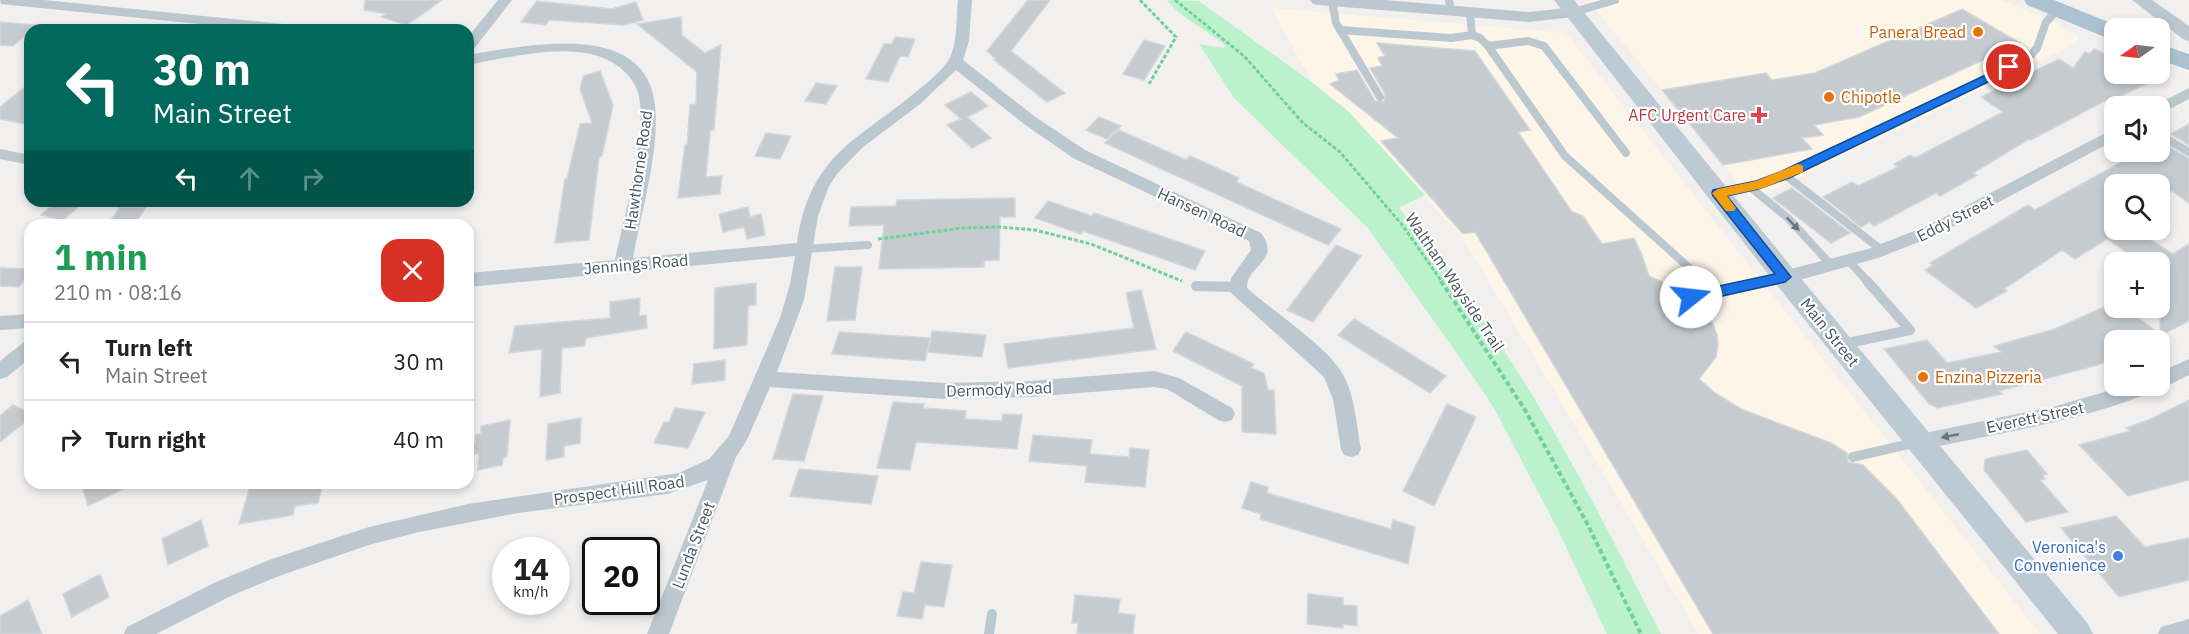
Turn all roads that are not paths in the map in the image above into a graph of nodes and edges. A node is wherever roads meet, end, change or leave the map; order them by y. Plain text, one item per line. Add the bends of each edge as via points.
1 (1, 0) edge
2 (505, 0) edge
3 (965, 0) edge
4 (1328, 0) edge
5 (1615, 0) edge
6 (2036, 0) edge
7 (2141, 0) edge
8 (1450, 6) edge
9 (1569, 6) edge
10 (2058, 9) junction
11 (1470, 13) junction
12 (243, 24) edge
13 (2104, 28) edge
14 (1340, 30) junction
15 (1472, 35) junction
16 (2189, 35) edge
17 (474, 39) edge
18 (1488, 46) junction
19 (2170, 55) edge
20 (474, 59) edge
21 (955, 61) junction
22 (2189, 63) edge
23 (2189, 93) edge
24 (1380, 96) dead end
25 (2170, 103) edge
26 (2104, 139) edge
27 (2170, 141) edge
28 (2189, 152) edge
29 (1626, 153) dead end
30 (0, 154) edge
31 (24, 159) edge
32 (1785, 175) junction
33 (1750, 187) junction
34 (1718, 193) junction
35 (868, 245) road end
36 (803, 249) junction
37 (1883, 251) junction
38 (1850, 261) junction
39 (623, 265) junction
40 (1831, 266) junction
41 (1785, 277) junction
42 (474, 279) edge
43 (1196, 286) road end
44 (1237, 287) junction
45 (1714, 291) junction
46 (1691, 297) dead end
47 (24, 321) edge
48 (0, 323) edge
49 (1840, 345) junction
50 (24, 352) edge
51 (2189, 366) edge
52 (0, 372) edge
53 (2170, 376) edge
54 (764, 379) junction
55 (2116, 396) edge
56 (1225, 414) dead end
57 (1920, 442) junction
58 (1351, 449) dead end
59 (727, 456) junction
60 (1853, 457) dead end
61 (992, 614) dead end
62 (2189, 629) edge
63 (135, 634) edge
64 (658, 634) edge
65 (989, 634) edge
66 (2077, 634) edge
67 (2169, 634) edge

1 - 12 street
2 - 17 street
3 - 21 street, Prospect Hill Road via 960,52
4 - 8 street
4 - 14 lane
5 - 9 lane
6 - 10 main road
7 - 16 street
8 - 11 street
9 - 11 street via 1534,18
9 - 34 main road, Main Street
10 - 13 main road
10 - 32 lane via 2041,31 2033,55
11 - 15 lane
14 - 15 lane via 1438,38
14 - 24 lane
15 - 18 lane
18 - 29 lane via 1528,41 1544,46
18 - 45 lane via 1564,156
19 - 22 main road
20 - 39 street, Hawthorne Road via 529,49 580,47 604,52 637,75 646,93 647,131
21 - 36 street, Prospect Hill Road via 930,89 865,136 830,170 809,215
21 - 44 street, Hansen Road via 1079,154 1255,237 1260,251
23 - 25 street
26 - 37 street, Eddy Street via 1933,230
27 - 28 lane
30 - 31 street
32 - 33 lane
32 - 37 lane
33 - 34 lane
33 -> 40 lane via 1788,218
34 - 41 main road, Main Street
35 - 36 lane
36 - 39 street, Jennings Road
36 - 54 street, Prospect Hill Road via 795,300
37 - 38 street, Eddy Street
38 - 40 street, Eddy Street
38 - 49 lane via 1910,330
39 - 42 street, Jennings Road
40 - 41 street, Eddy Street
41 - 45 lane
41 - 49 main road, Main Street
43 - 44 lane
44 - 58 street via 1332,373 1343,399
45 - 46 lane
47 - 48 street
49 - 57 main road, Main Street
50 - 52 street
51 - 53 street
54 - 56 street, Dermody Road via 953,391 1154,379 1172,384
54 - 59 street, Prospect Hill Road
55 -> 57 street, Everett Street via 2056,414
57 - 60 lane
57 - 66 main road, Main Street
59 - 63 street, Prospect Hill Road via 702,474 667,485 516,504 391,531 330,549 211,596
59 - 64 street, Lunda Street
61 - 65 lane
62 - 67 street

